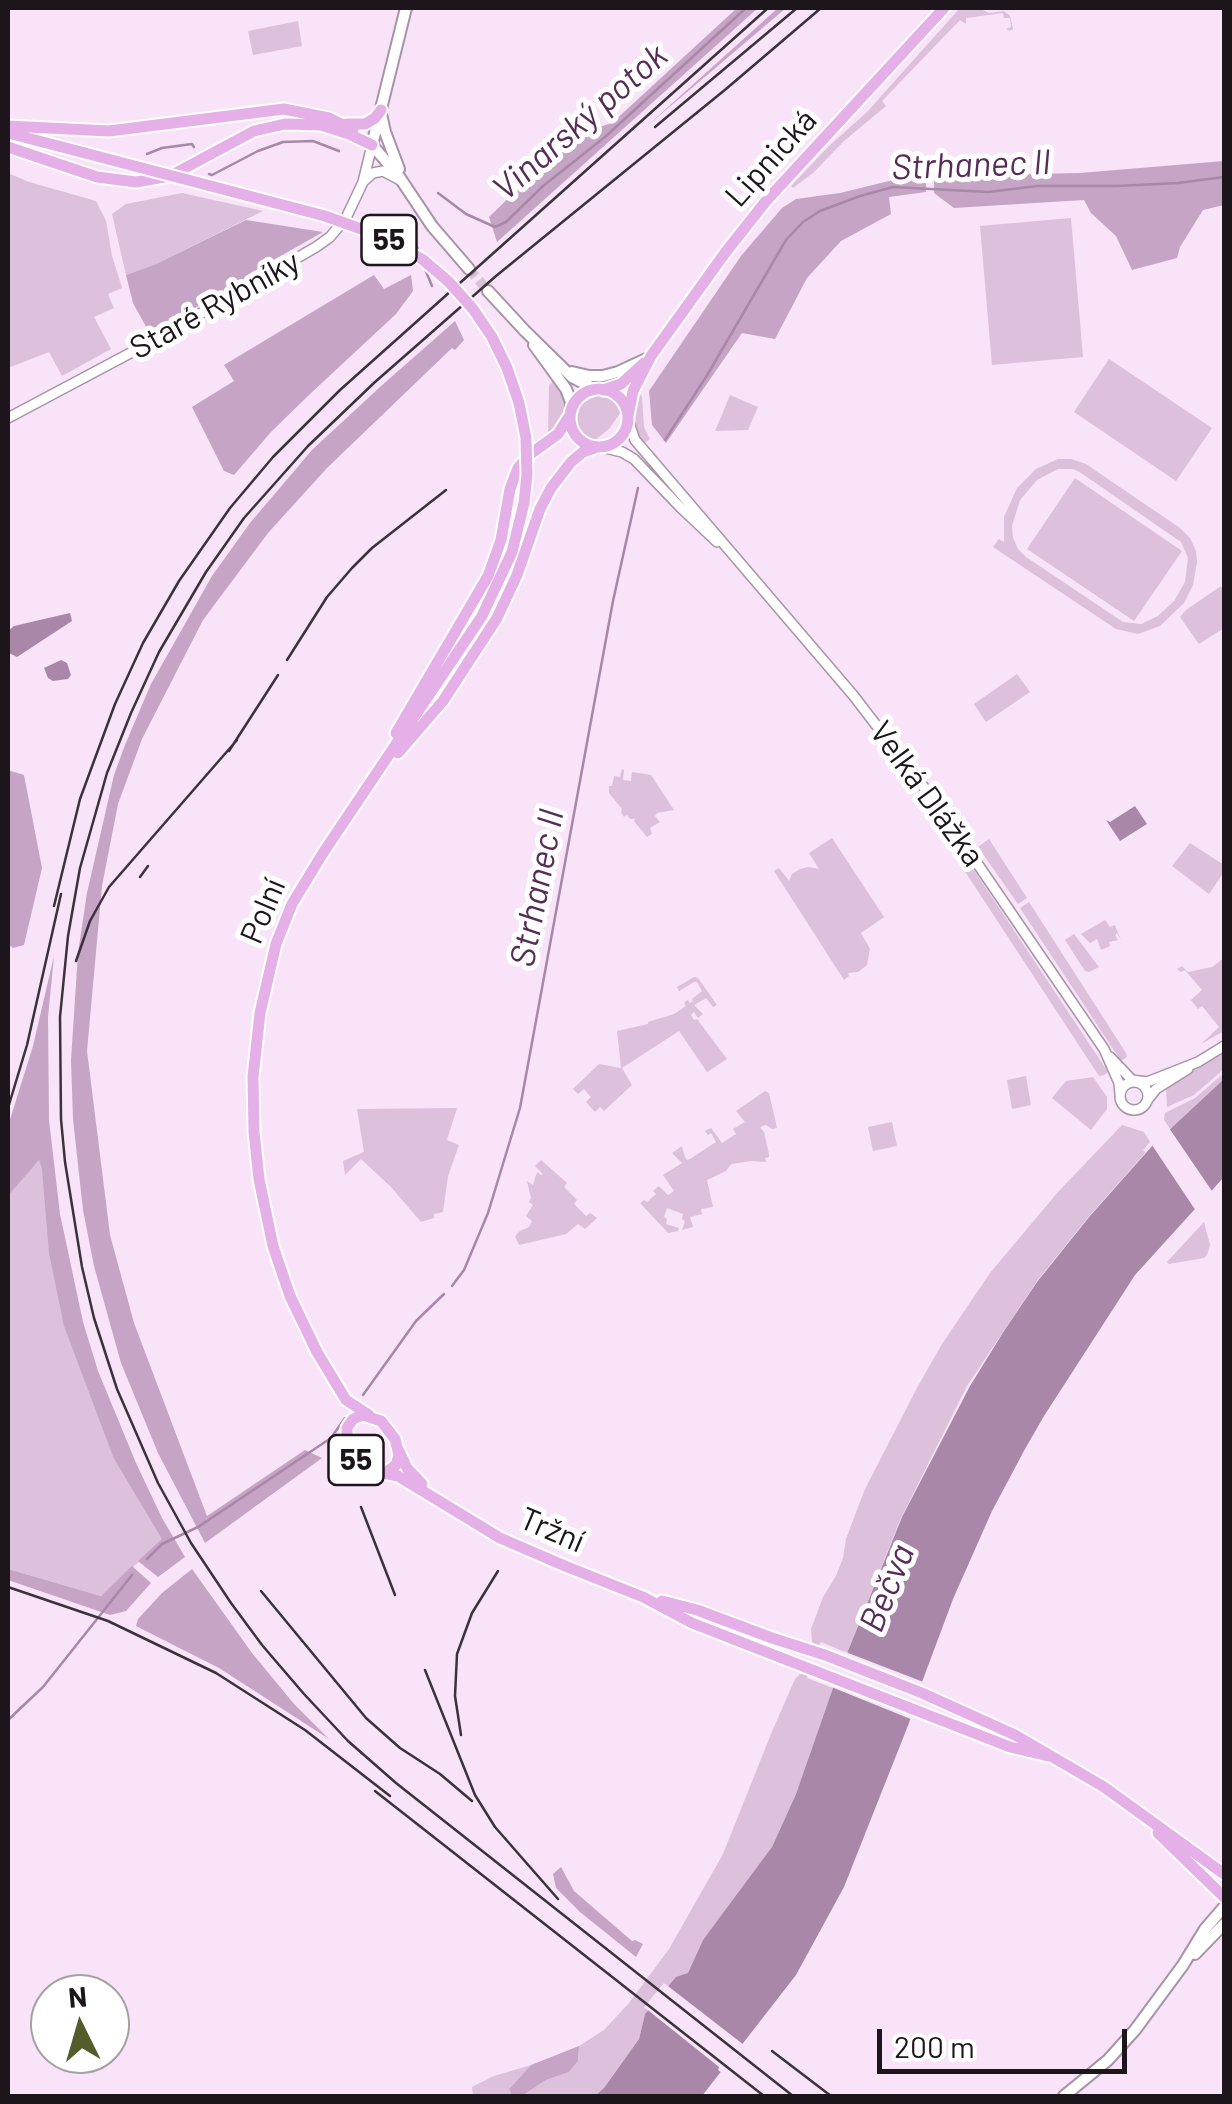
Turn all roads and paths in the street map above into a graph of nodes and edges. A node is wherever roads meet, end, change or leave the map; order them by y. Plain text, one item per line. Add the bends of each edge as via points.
1 (406, 8) edge
2 (944, 8) edge
3 (381, 110) junction
4 (341, 123) junction
5 (8, 130) edge
6 (372, 146) junction
7 (8, 147) edge
8 (363, 182) junction
9 (405, 184) junction
10 (469, 269) tunnel mouth
11 (488, 290) tunnel mouth
12 (525, 331) junction
13 (651, 356) junction
14 (566, 370) junction
15 (600, 390) junction
16 (571, 413) junction
17 (8, 418) edge
18 (628, 418) junction
19 (599, 447) junction
20 (727, 550) junction
21 (366, 790) junction
22 (1224, 1046) edge
23 (1106, 1053) junction
24 (1198, 1062) junction
25 (1137, 1082) junction
26 (1120, 1094) junction
27 (1148, 1100) junction
28 (335, 1384) junction
29 (368, 1415) junction
30 (347, 1428) junction
31 (399, 1451) junction
32 (383, 1473) junction
33 (444, 1503) junction
34 (643, 1597) junction
35 (1048, 1756) junction
36 (1141, 1815) junction
37 (1224, 1874) edge
38 (1224, 1897) edge
39 (1224, 1906) edge
40 (1224, 1924) edge
41 (1183, 1966) junction
42 (1064, 2096) edge

1 - 3 main road
2 - 13 main road, Lipnická via 754,216
3 - 4 main road via 364,124
3 - 6 main road
3 - 9 main road
4 - 5 main road, 55 via 284,110 109,131
4 - 6 main road, 55
5 - 21 main road, Polní / 55, bridge via 375,234 449,282 492,338 508,368 526,438 524,504 512,552 482,616
6 - 7 main road via 321,126 274,126 178,173 136,182 97,177
6 - 8 street, Staré Rybníky
6 - 9 main road
8 - 9 street via 383,172
8 - 17 street, Staré Rybníky via 346,218 302,257
9 - 10 main road
11 - 12 main road
12 - 14 main road
12 - 16 main road via 566,388
13 - 14 main road via 603,376
13 - 15 main road, Lipnická via 621,384
13 - 18 main road, Lipnická
14 - 15 main road
15 - 16 main road via 581,396
15 - 18 main road via 620,398
16 - 19 main road via 578,438
16 - 21 main road via 562,431 518,468 488,576
18 - 19 main road via 621,437
18 - 20 street, Velká Dlážka via 635,440
19 - 20 street, Velká Dlážka via 632,457
19 - 21 main road via 571,462 551,488 497,618 443,701
20 - 23 street, Velká Dlážka via 862,706 955,829
21 - 28 main road, Polní / 55 via 280,931 264,990 254,1077 256,1161 273,1246
22 - 24 street
23 - 25 street, Velká Dlážka
23 - 26 street, Velká Dlážka
24 - 25 street
24 - 27 street
25 - 26 street
25 - 27 street
26 - 27 street via 1132,1110
28 - 29 main road, Polní / 55
28 - 30 main road, Polní / 55
29 - 30 main road, 55
29 - 31 main road, 55 via 388,1428
30 - 32 main road, 55 via 354,1456
31 - 32 main road, 55 via 396,1464
31 - 33 main road, Tržní / 55 via 407,1468
32 - 33 main road, Tržní / 55
33 - 34 main road, Tržní / 55 via 530,1551
34 - 35 main road, Tržní / 55 via 791,1662
34 - 35 main road, Tržní / 55 via 922,1693
35 - 36 main road, 55
36 - 37 main road, 55
36 - 38 main road, 55
39 - 41 main road
40 - 41 main road
41 - 42 main road via 1108,2060

